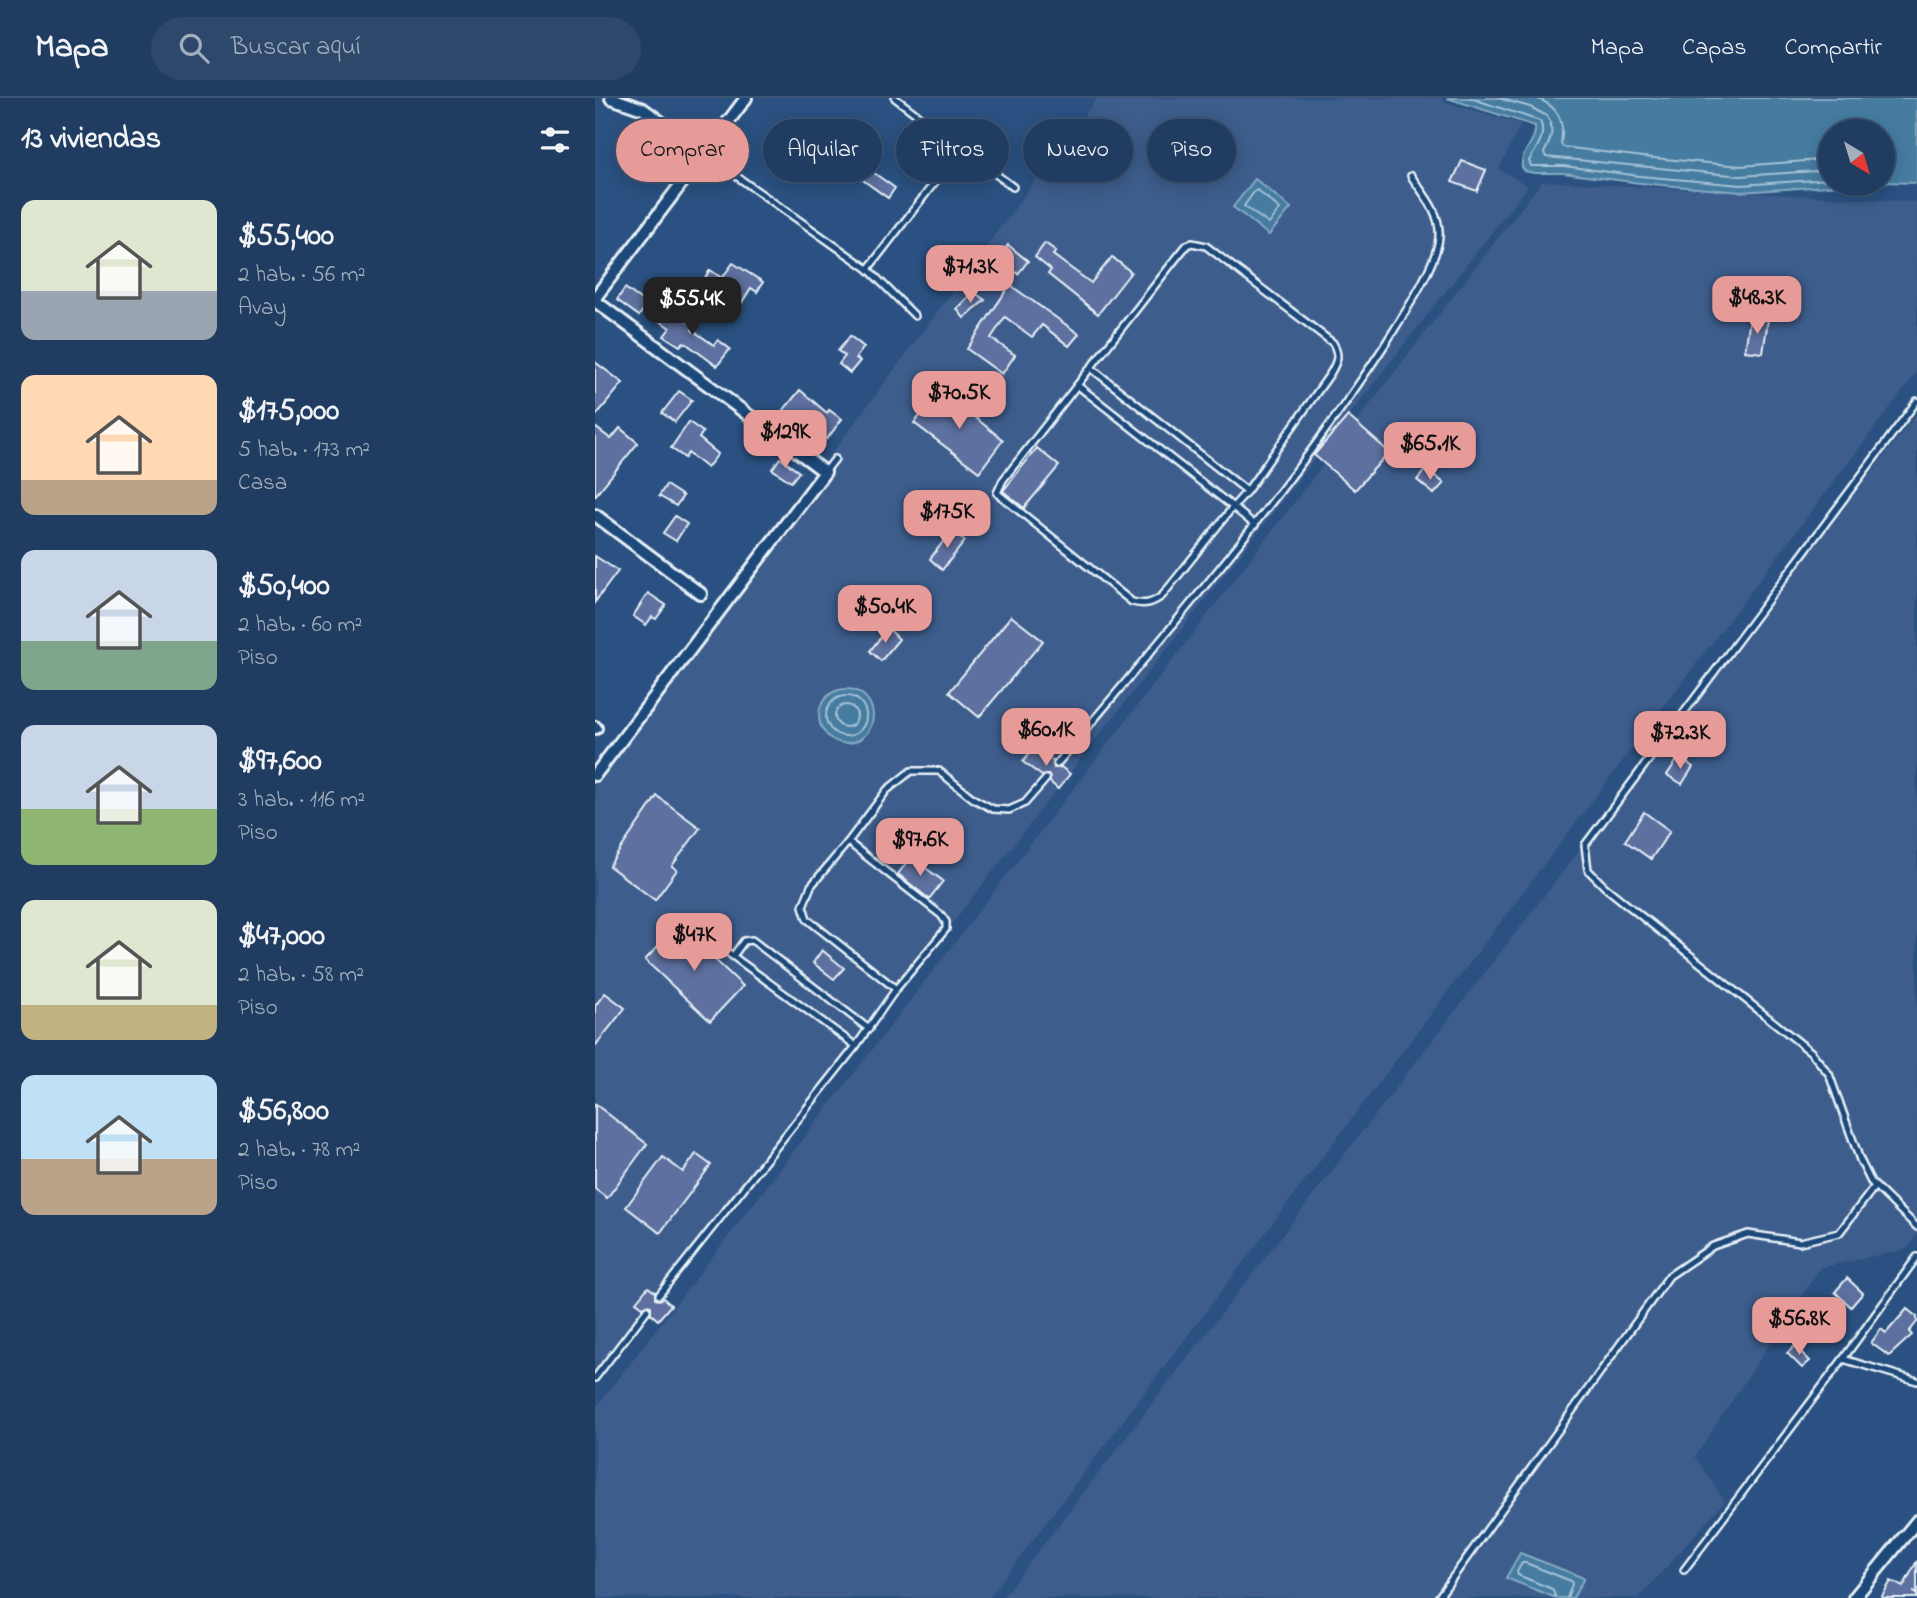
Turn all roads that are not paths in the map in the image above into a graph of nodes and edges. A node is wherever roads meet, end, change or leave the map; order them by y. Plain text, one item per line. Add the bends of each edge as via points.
1 (611, 98) edge
2 (746, 98) edge
3 (895, 98) edge
4 (657, 119) edge
5 (730, 119) edge
6 (923, 119) edge
7 (1411, 176) dead end
8 (683, 182) edge
9 (746, 182) edge
10 (935, 182) edge
11 (1006, 182) edge
12 (1013, 187) dead end
13 (868, 269) junction
14 (595, 300) edge
15 (915, 316) dead end
16 (1091, 368) junction
17 (1077, 385) junction
18 (1917, 401) edge
19 (835, 459) dead end
20 (825, 472) junction
21 (1247, 491) junction
22 (1233, 507) junction
23 (595, 516) edge
24 (1255, 525) junction
25 (701, 594) dead end
26 (1057, 764) dead end
27 (595, 775) edge
28 (1046, 779) dead end
29 (848, 842) junction
30 (712, 941) dead end
31 (733, 956) junction
32 (896, 989) junction
33 (869, 1029) junction
34 (856, 1046) junction
35 (1875, 1186) junction
36 (1917, 1227) edge
37 (1917, 1257) edge
38 (659, 1295) dead end
39 (646, 1310) dead end
40 (1843, 1359) junction
41 (595, 1378) edge
42 (1917, 1381) edge
43 (1917, 1521) edge
44 (1684, 1570) dead end
45 (1438, 1598) edge
46 (1854, 1598) edge

1 - 4 street
2 - 5 street
3 - 6 lane
7 - 24 lane via 1435,211 1439,237 1432,261 1342,410
8 - 14 street
9 - 13 lane
10 - 13 lane
11 - 12 lane
13 - 15 lane
14 - 20 street
16 - 17 lane
16 - 21 lane
16 - 21 lane via 1192,243 1206,246 1333,343 1337,362
17 - 22 lane
17 - 22 lane via 997,493 1132,602 1153,603 1162,596
18 - 35 lane via 1585,845 1588,870 1605,887 1811,1052 1829,1074 1860,1160
19 - 20 lane
20 - 27 street
21 - 22 lane
22 - 24 lane
23 - 25 street
24 - 26 lane
28 - 29 lane via 1025,803 1009,810 993,809 974,799 939,771 911,771 887,790
29 - 32 lane via 811,886 803,906 807,919
29 - 32 lane via 946,922 946,929
30 - 31 lane
31 - 33 lane via 744,941 760,944
31 - 34 lane
32 - 33 lane
33 - 34 lane
34 - 38 lane
35 - 36 lane
35 - 45 lane via 1839,1233 1800,1242 1748,1234 1713,1246 1669,1276
37 - 40 lane
39 - 41 lane
40 - 42 lane
40 - 44 lane
43 - 46 street

